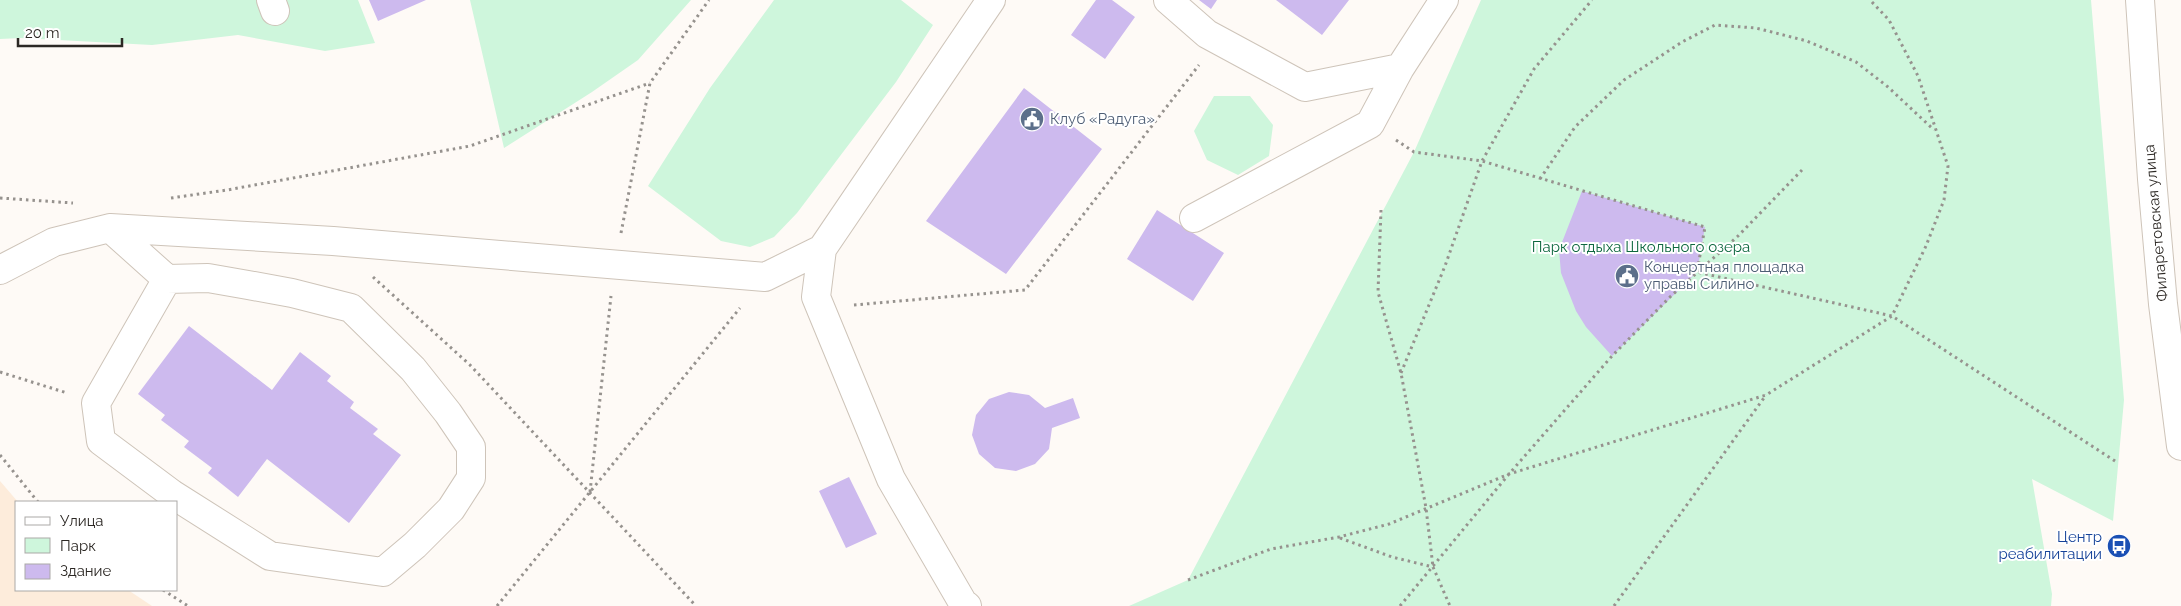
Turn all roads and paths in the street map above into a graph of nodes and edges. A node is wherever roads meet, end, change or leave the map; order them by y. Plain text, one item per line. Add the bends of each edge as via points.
1 (991, 0) edge
2 (1168, 0) edge
3 (1444, 0) edge
4 (1592, 0) edge
5 (1870, 0) edge
6 (2140, 0) edge
7 (1219, 40) junction
8 (1400, 68) junction
9 (650, 83) dead end
10 (1370, 124) junction
11 (1935, 130) junction
12 (1482, 160) junction
13 (1802, 170) dead end
14 (1540, 179) junction
15 (0, 198) edge
16 (168, 198) dead end
17 (83, 204) dead end
18 (1380, 210) dead end
19 (1194, 218) dead end
20 (110, 228) junction
21 (822, 249) junction
22 (0, 270) edge
23 (1697, 272) junction
24 (369, 273) dead end
25 (765, 277) junction
26 (168, 279) junction
27 (821, 308) junction
28 (1892, 316) junction
29 (0, 372) edge
30 (1401, 373) junction
31 (2178, 393) edge
32 (1766, 395) junction
33 (96, 403) junction
34 (2181, 446) edge
35 (0, 455) edge
36 (2118, 463) dead end
37 (1509, 474) junction
38 (590, 492) junction
39 (37, 501) edge
40 (1426, 508) junction
41 (1339, 538) junction
42 (1433, 567) junction
43 (1188, 580) dead end
44 (165, 591) edge
45 (188, 606) edge
46 (497, 606) edge
47 (696, 606) edge
48 (967, 606) edge
49 (1400, 606) edge
50 (1450, 606) edge
51 (1614, 606) edge

1 - 21 street
2 - 7 street
3 - 8 street
4 - 12 path via 1534,70
5 - 11 path via 1889,20 1918,76
6 - 31 street, Филаретовская улица via 2161,285
7 - 8 street via 1305,87
7 - 27 path via 1025,290
8 - 10 street
9 - 16 path via 470,146
10 - 12 path via 1414,152
10 - 19 street
11 - 14 path via 1856,62 1807,41 1756,28 1715,26 1682,42 1624,80 1575,127
11 - 28 path via 1948,166 1944,200
12 - 14 path
12 - 30 path via 1445,266
13 - 23 path via 1738,236
14 - 23 path via 1704,227
15 - 17 path
18 - 30 path via 1378,292
20 - 22 street via 54,242
20 - 25 street via 333,241
20 - 26 street
21 - 25 street
21 - 27 street via 816,297
23 - 28 path
23 - 37 path via 1612,356
24 - 38 path via 470,365
25 - 38 path
26 - 33 street
26 - 33 street via 208,278 292,293 351,308 413,369 448,413 471,446 471,478 451,509 383,572 270,556 172,494 101,441
27 - 48 street via 891,479
28 - 32 path
28 - 36 path
29 - 33 path
30 - 40 path
31 - 34 street, Филаретовская улица
32 - 37 path
32 - 51 path
35 - 39 path
37 - 40 path
37 - 42 path
38 - 46 path
38 - 47 path
40 - 41 path via 1389,524
40 - 42 path
41 - 42 path via 1392,557
41 - 43 path via 1272,549
42 - 49 path
42 - 50 path
44 - 45 path

